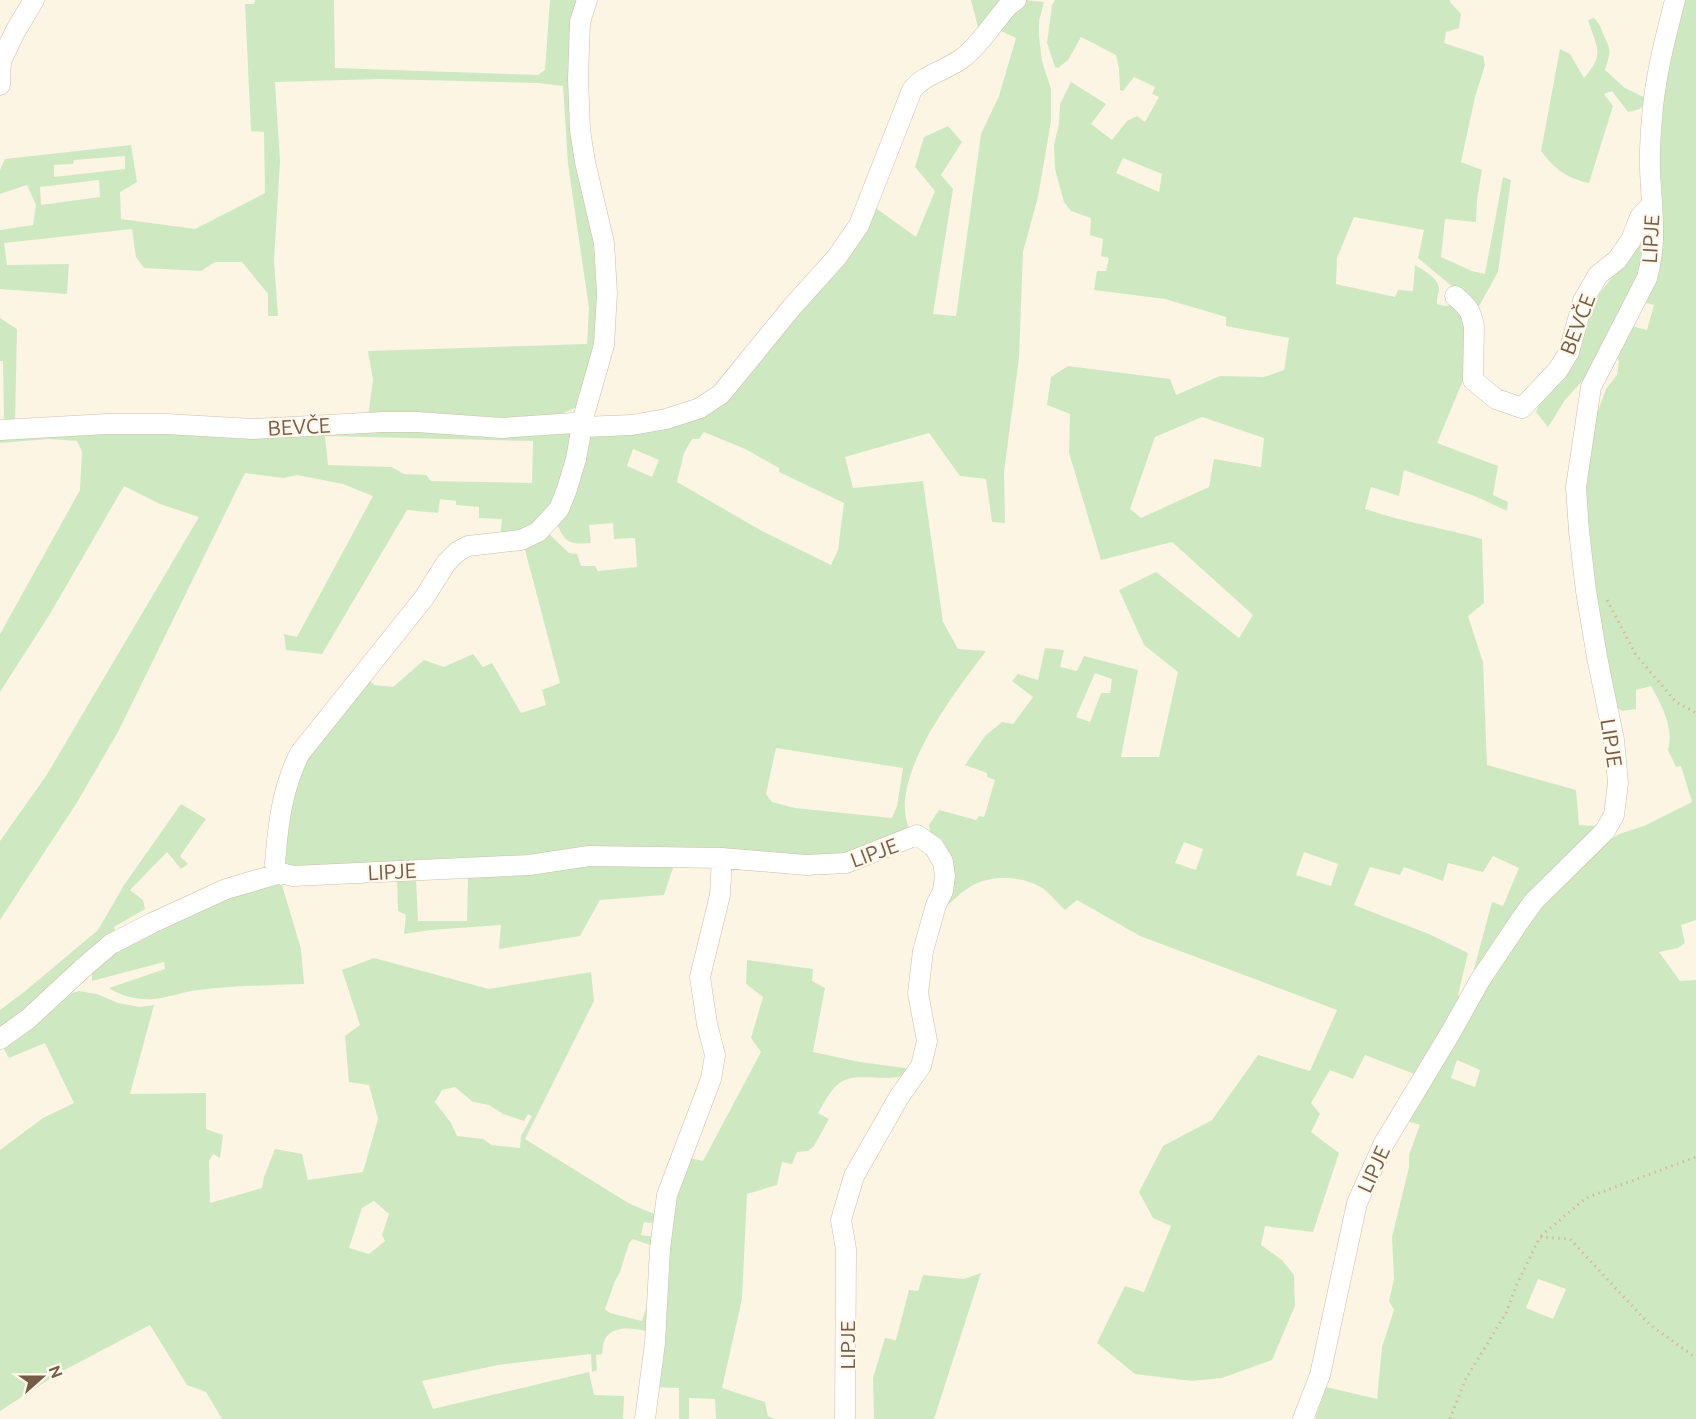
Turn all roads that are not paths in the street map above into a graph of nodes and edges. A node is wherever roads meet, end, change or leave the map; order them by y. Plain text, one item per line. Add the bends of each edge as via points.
1 (34, 0) edge
2 (587, 0) edge
3 (1016, 0) edge
4 (1675, 0) edge
5 (0, 85) edge
6 (1652, 204) junction
7 (1455, 296) dead end
8 (584, 421) junction
9 (7, 430) edge
10 (722, 858) junction
11 (281, 873) junction
12 (0, 1039) edge
13 (645, 1419) edge
14 (845, 1419) edge
15 (1303, 1419) edge

1 - 5 street via 1,61
2 - 8 street via 580,22 580,130 604,243 607,293 604,345
3 - 8 street, BEVČE via 966,55 919,81 912,90 859,225 721,394 700,408 666,419 632,424
4 - 6 street, LIPJE via 1660,56 1652,117
6 - 7 street, BEVČE via 1640,217 1617,260 1598,275 1583,301 1564,361 1522,408 1496,399 1473,380 1474,327 1468,307
6 - 15 street, LIPJE via 1652,260 1647,278 1592,387 1576,487 1586,591 1614,740 1618,783 1614,815 1605,831 1519,922 1480,980 1383,1145 1358,1203 1320,1375
8 - 9 street, BEVČE via 502,428 383,422 253,429 107,424
8 - 11 street via 559,509 538,532 521,540 468,546 446,563 424,598 300,753 291,770 279,822 275,864
10 - 11 street, LIPJE via 590,856 529,865 293,876
10 - 13 street via 720,895 700,977 715,1055 711,1079 667,1195
10 - 14 street, LIPJE via 806,866 846,863 917,835 934,847 943,862 945,876 923,951 918,993 927,1041 921,1066 854,1176 841,1220 846,1249
11 - 12 street, LIPJE via 226,889 111,944 28,1019

